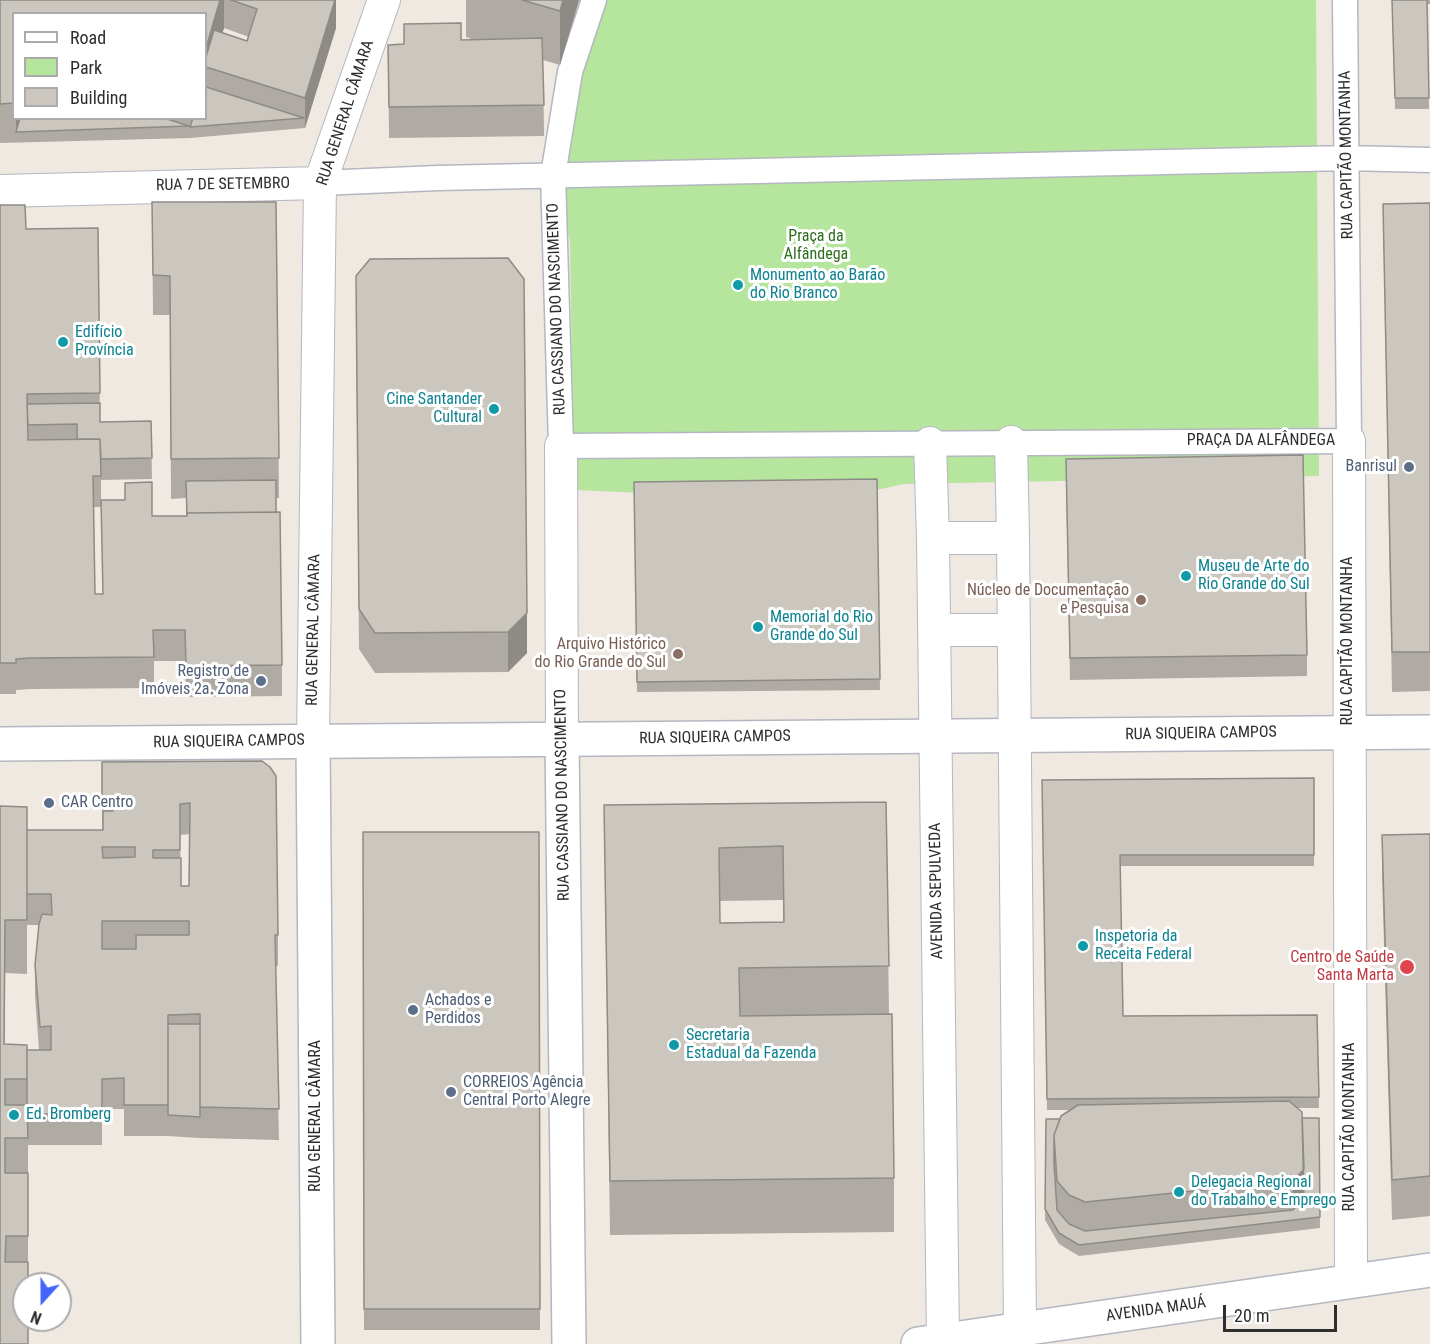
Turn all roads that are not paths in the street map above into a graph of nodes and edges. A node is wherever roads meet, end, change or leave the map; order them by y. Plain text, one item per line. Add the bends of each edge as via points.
1 (384, 0) edge
2 (594, 0) edge
3 (1345, 0) edge
4 (1347, 158) junction
5 (1430, 160) edge
6 (553, 175) junction
7 (320, 183) junction
8 (0, 191) edge
9 (1349, 441) junction
10 (930, 442) junction
11 (1011, 442) junction
12 (561, 446) junction
13 (933, 538) junction
14 (1013, 538) junction
15 (934, 630) junction
16 (1014, 630) junction
17 (1348, 732) junction
18 (1430, 732) edge
19 (1015, 735) junction
20 (935, 736) junction
21 (562, 739) junction
22 (313, 741) junction
23 (0, 744) edge
24 (1430, 1270) edge
25 (1351, 1281) junction
26 (1020, 1329) junction
27 (931, 1342) edge
28 (318, 1344) edge
29 (569, 1344) edge

1 - 7 street, RUA GENERAL CÂMARA
2 - 6 street via 570,72
3 - 4 street, RUA CAPITÃO MONTANHA
4 - 5 street
4 - 6 street
4 - 9 street, RUA CAPITÃO MONTANHA
6 - 7 street, RUA 7 DE SETEMBRO
6 - 12 street, RUA CASSIANO DO NASCIMENTO
7 - 8 street, RUA 7 DE SETEMBRO
7 - 22 street, RUA GENERAL CÂMARA
9 - 11 street, PRAÇA DA ALFÂNDEGA
9 - 17 street, RUA CAPITÃO MONTANHA
10 - 11 street, PRAÇA DA ALFÂNDEGA
10 - 12 street, PRAÇA DA ALFÂNDEGA
10 - 13 street, AVENIDA SEPULVEDA
11 - 14 street
12 - 21 street, RUA CASSIANO DO NASCIMENTO
13 - 14 street
13 - 15 street, AVENIDA SEPULVEDA
14 - 16 street
15 - 16 street
15 - 20 street, AVENIDA SEPULVEDA
16 - 19 street
17 - 18 main road, RUA SIQUEIRA CAMPOS
17 - 19 main road, RUA SIQUEIRA CAMPOS
17 - 25 street, RUA CAPITÃO MONTANHA
19 - 20 main road, RUA SIQUEIRA CAMPOS
19 - 26 street
20 - 21 main road, RUA SIQUEIRA CAMPOS
20 - 27 street, AVENIDA SEPULVEDA
21 - 22 main road, RUA SIQUEIRA CAMPOS
21 - 29 main road, RUA CASSIANO DO NASCIMENTO
22 - 23 main road, RUA SIQUEIRA CAMPOS
22 - 28 main road, RUA GENERAL CÂMARA
24 - 25 main road, AVENIDA MAUÁ
25 - 26 main road, AVENIDA MAUÁ
26 - 27 main road, AVENIDA MAUÁ

